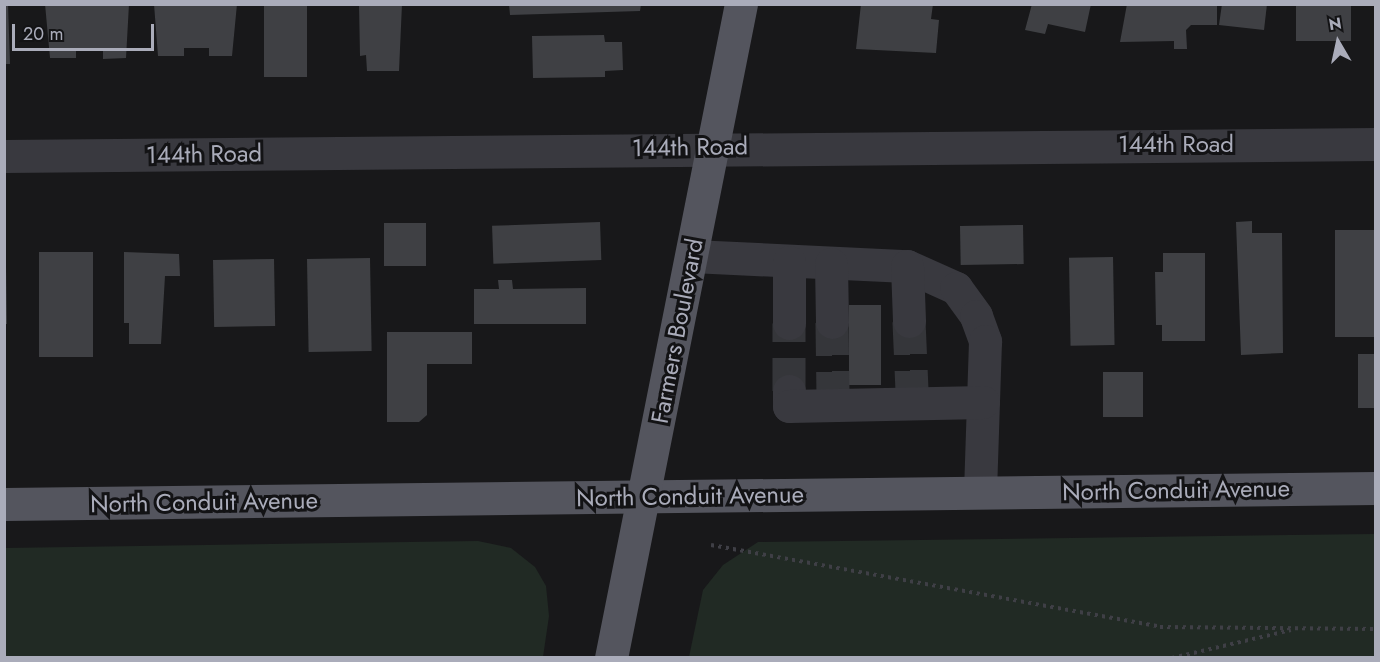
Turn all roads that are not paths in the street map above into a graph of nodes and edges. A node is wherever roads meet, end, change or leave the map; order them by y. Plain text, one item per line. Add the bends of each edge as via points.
1 (741, 4) edge
2 (1376, 144) edge
3 (713, 146) junction
4 (4, 156) edge
5 (692, 256) junction
6 (789, 262) junction
7 (831, 264) junction
8 (907, 266) junction
9 (909, 321) tunnel mouth
10 (832, 322) tunnel mouth
11 (789, 323) tunnel mouth
12 (789, 391) dead end
13 (983, 402) junction
14 (1376, 488) edge
15 (980, 492) junction
16 (644, 496) junction
17 (4, 504) edge
18 (611, 657) edge

1 - 3 main road, Farmers Boulevard
2 - 3 street, 144th Road
3 - 4 street, 144th Road
3 - 5 main road, Farmers Boulevard
5 - 6 street
5 - 16 main road, Farmers Boulevard
6 - 7 street
6 - 11 street
7 - 8 street
7 - 10 street
8 - 9 street
8 - 13 street via 956,288 976,316 985,341
12 - 13 street via 789,406 833,398 912,397
13 - 15 street
14 - 15 main road, North Conduit Avenue
15 - 16 main road, North Conduit Avenue
16 - 17 main road, North Conduit Avenue
16 - 18 main road, Farmers Boulevard

